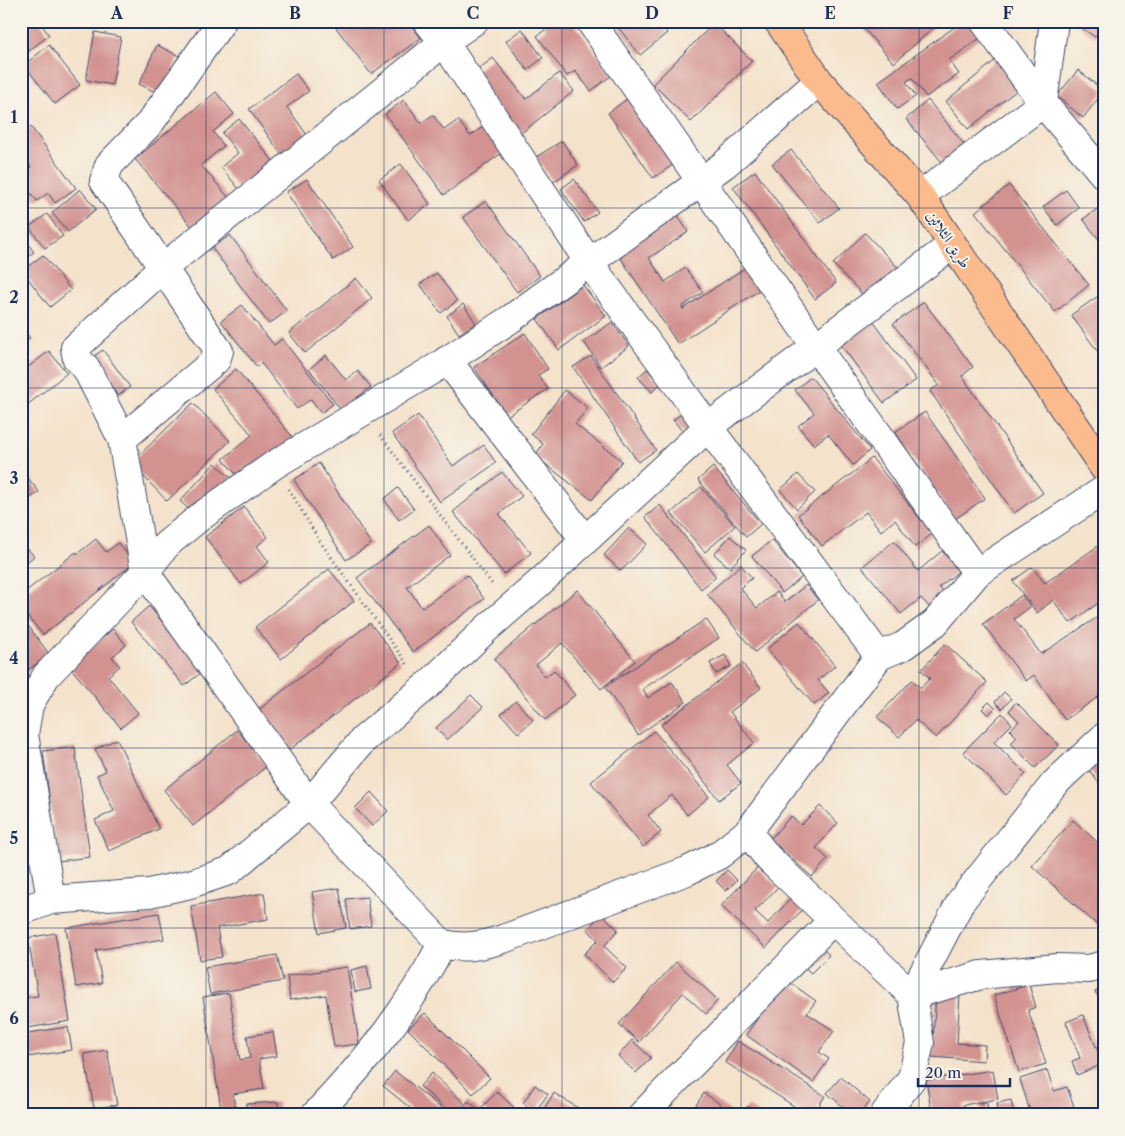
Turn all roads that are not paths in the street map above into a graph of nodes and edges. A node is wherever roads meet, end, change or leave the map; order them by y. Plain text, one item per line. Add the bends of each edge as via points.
1 (222, 21) edge
2 (474, 21) edge
3 (590, 21) edge
4 (778, 21) edge
5 (984, 21) edge
6 (1054, 21) edge
7 (436, 32) edge
8 (819, 81) junction
9 (1043, 103) junction
10 (1104, 175) edge
11 (701, 180) junction
12 (920, 196) junction
13 (952, 245) junction
14 (588, 261) junction
15 (164, 267) junction
16 (816, 347) junction
17 (447, 360) junction
18 (708, 427) junction
19 (122, 439) junction
20 (1104, 468) edge
21 (1104, 490) edge
22 (585, 540) junction
23 (145, 572) junction
24 (977, 573) junction
25 (879, 656) junction
26 (1104, 737) edge
27 (309, 804) junction
28 (748, 832) junction
29 (51, 900) junction
30 (21, 910) edge
31 (834, 920) junction
32 (442, 944) junction
33 (1104, 965) edge
34 (912, 995) junction
35 (315, 1115) edge
36 (642, 1115) edge
37 (884, 1115) edge

1 - 15 street via 150,123 109,165 104,181
2 - 7 street
3 - 11 street
4 - 8 main road, طريق الثلاثين
5 - 9 street
6 - 9 street
7 - 14 street
7 - 15 street
8 - 11 street via 726,164
8 - 12 main road, طريق الثلاثين
9 - 10 street
9 - 12 street
11 - 14 street
11 - 16 street
12 - 13 main road, طريق الثلاثين
13 - 16 street
13 - 20 main road, طريق الثلاثين
14 - 17 street via 512,318
14 - 18 street
15 - 19 street via 76,348 77,359 86,368
15 - 19 street via 219,351 216,360
16 - 18 street
16 - 24 street
17 - 22 street
17 - 23 street via 274,465 167,544
18 - 22 street
18 - 25 street
19 - 23 street
21 - 24 street
22 - 27 street via 430,684 363,740
23 - 27 street
23 - 29 street via 46,676 29,705 24,734
24 - 25 street via 935,623 903,646
25 - 28 street
26 - 34 street via 1054,784 961,901
27 - 29 street via 229,871 149,893
27 - 32 street
28 - 31 street via 768,858
28 - 32 street via 719,855 687,871 503,939 476,947
29 - 30 street
31 - 34 street
31 - 36 street
32 - 35 street via 423,981 385,1037
33 - 34 street via 1089,969 1057,968 981,975
34 - 37 street via 920,1043 912,1078

